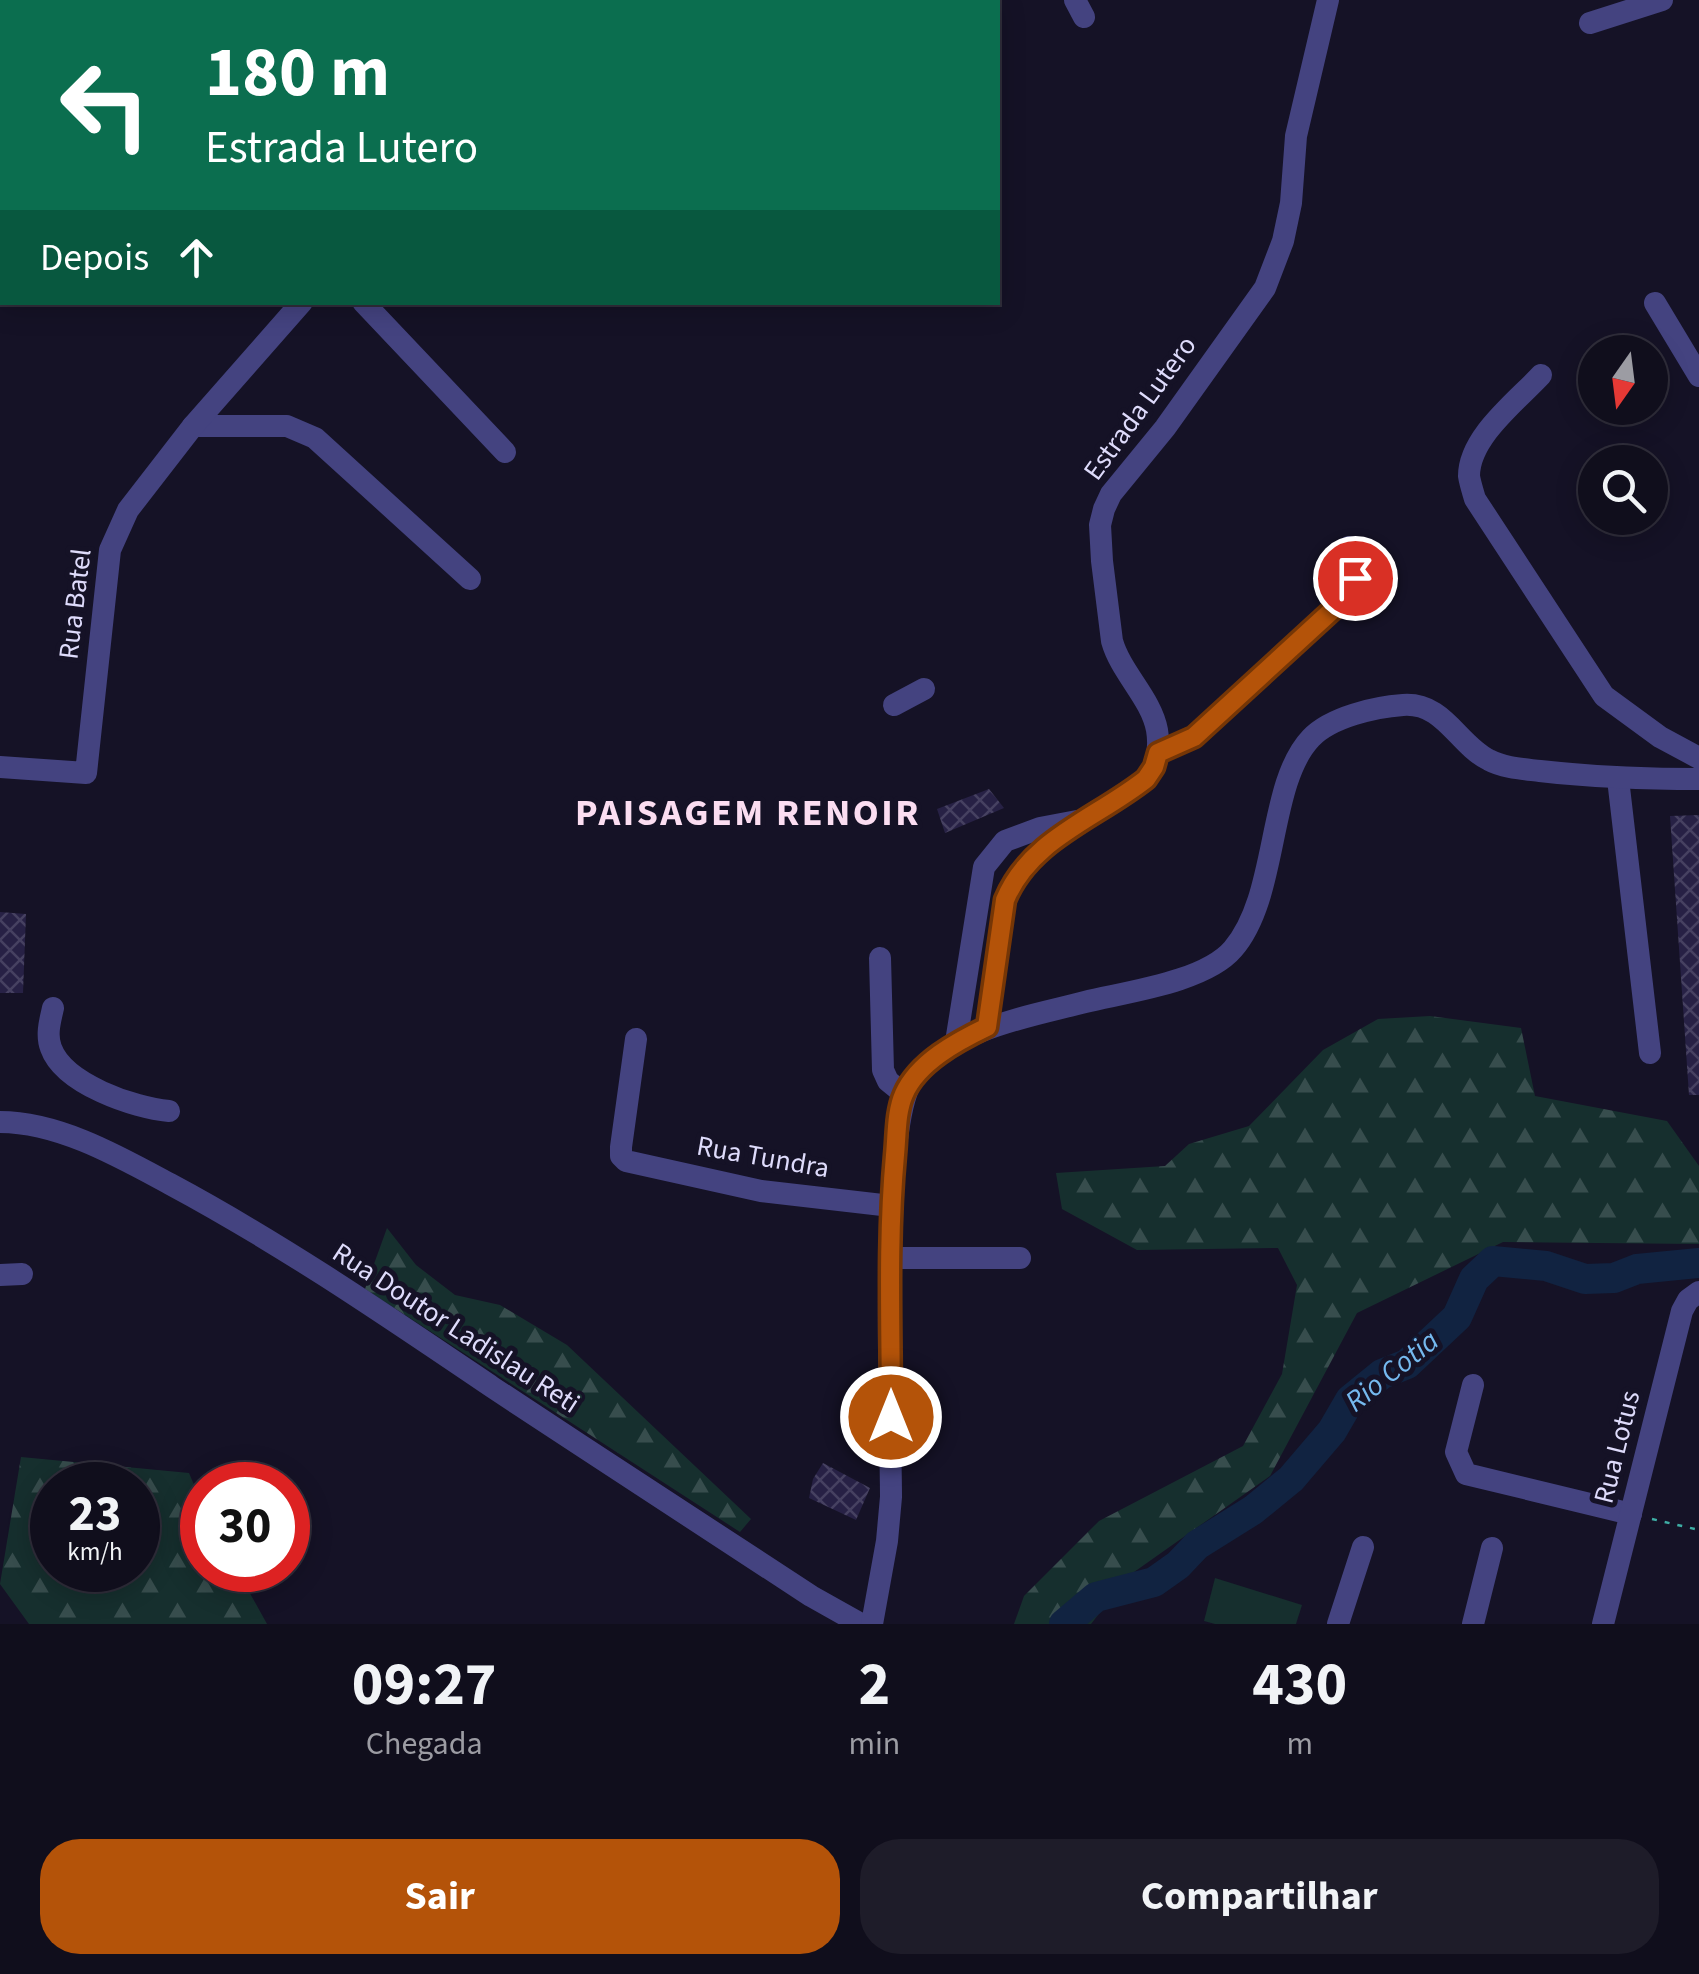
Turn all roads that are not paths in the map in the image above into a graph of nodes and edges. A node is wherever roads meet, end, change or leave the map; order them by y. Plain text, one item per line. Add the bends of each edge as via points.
1 (1328, 0) edge
2 (1662, 0) edge
3 (1590, 23) dead end
4 (1655, 303) dead end
5 (299, 305) edge
6 (367, 305) edge
7 (1542, 375) dead end
8 (1699, 376) edge
9 (193, 426) junction
10 (505, 452) dead end
11 (1349, 547) dead end
12 (470, 579) dead end
13 (924, 689) dead end
14 (894, 704) dead end
15 (1158, 753) junction
16 (1699, 758) edge
17 (0, 767) edge
18 (1699, 779) edge
19 (1618, 780) junction
20 (1080, 821) junction
21 (1005, 841) junction
22 (1018, 874) junction
23 (880, 958) dead end
24 (53, 1008) dead end
25 (987, 1027) junction
26 (636, 1039) dead end
27 (956, 1042) junction
28 (1650, 1053) dead end
29 (904, 1094) junction
30 (169, 1111) dead end
31 (0, 1122) edge
32 (891, 1206) junction
33 (891, 1258) junction
34 (1020, 1258) dead end
35 (1699, 1292) edge
36 (1473, 1385) dead end
37 (1631, 1514) junction
38 (1363, 1547) dead end
39 (1492, 1548) dead end
40 (860, 1624) edge
41 (872, 1624) edge
42 (1338, 1624) edge
43 (1473, 1624) edge
44 (1604, 1624) edge

1 - 15 street, Estrada Lutero via 1301,107 1291,203 1276,264 1187,397 1111,494 1100,525 1112,641 1154,720
2 - 3 street
4 - 8 street
5 - 9 street, Rua Batel
6 - 10 street
7 - 16 street via 1472,458 1475,499 1604,696
9 - 12 street via 287,426 315,438
9 - 17 street, Rua Batel via 128,510 110,550 86,773
11 - 15 street via 1351,593 1194,737
13 - 14 street
15 - 20 street via 1146,779
18 - 19 street
19 - 25 street via 1489,761 1424,707 1404,705 1330,725 1299,758 1260,897 1231,952 1177,979
19 - 28 street
20 - 21 street
20 - 22 street
21 - 22 street
21 - 27 street via 980,882
22 - 25 street via 1005,900
23 - 29 street via 883,1070
24 - 30 street via 51,1048 63,1068 127,1104
25 - 27 street
26 - 32 street, Rua Tundra via 621,1148 626,1162 761,1191
27 - 29 street
29 - 32 street
31 - 40 street, Rua Doutor Ladislau Reti via 76,1139 221,1212
32 - 33 street
33 - 34 street
33 - 41 street via 891,1497
35 - 37 street, Rua Lotus via 1682,1311
36 - 37 street via 1456,1452 1466,1474
37 - 44 street, Rua Lotus
38 - 42 street
39 - 43 street

